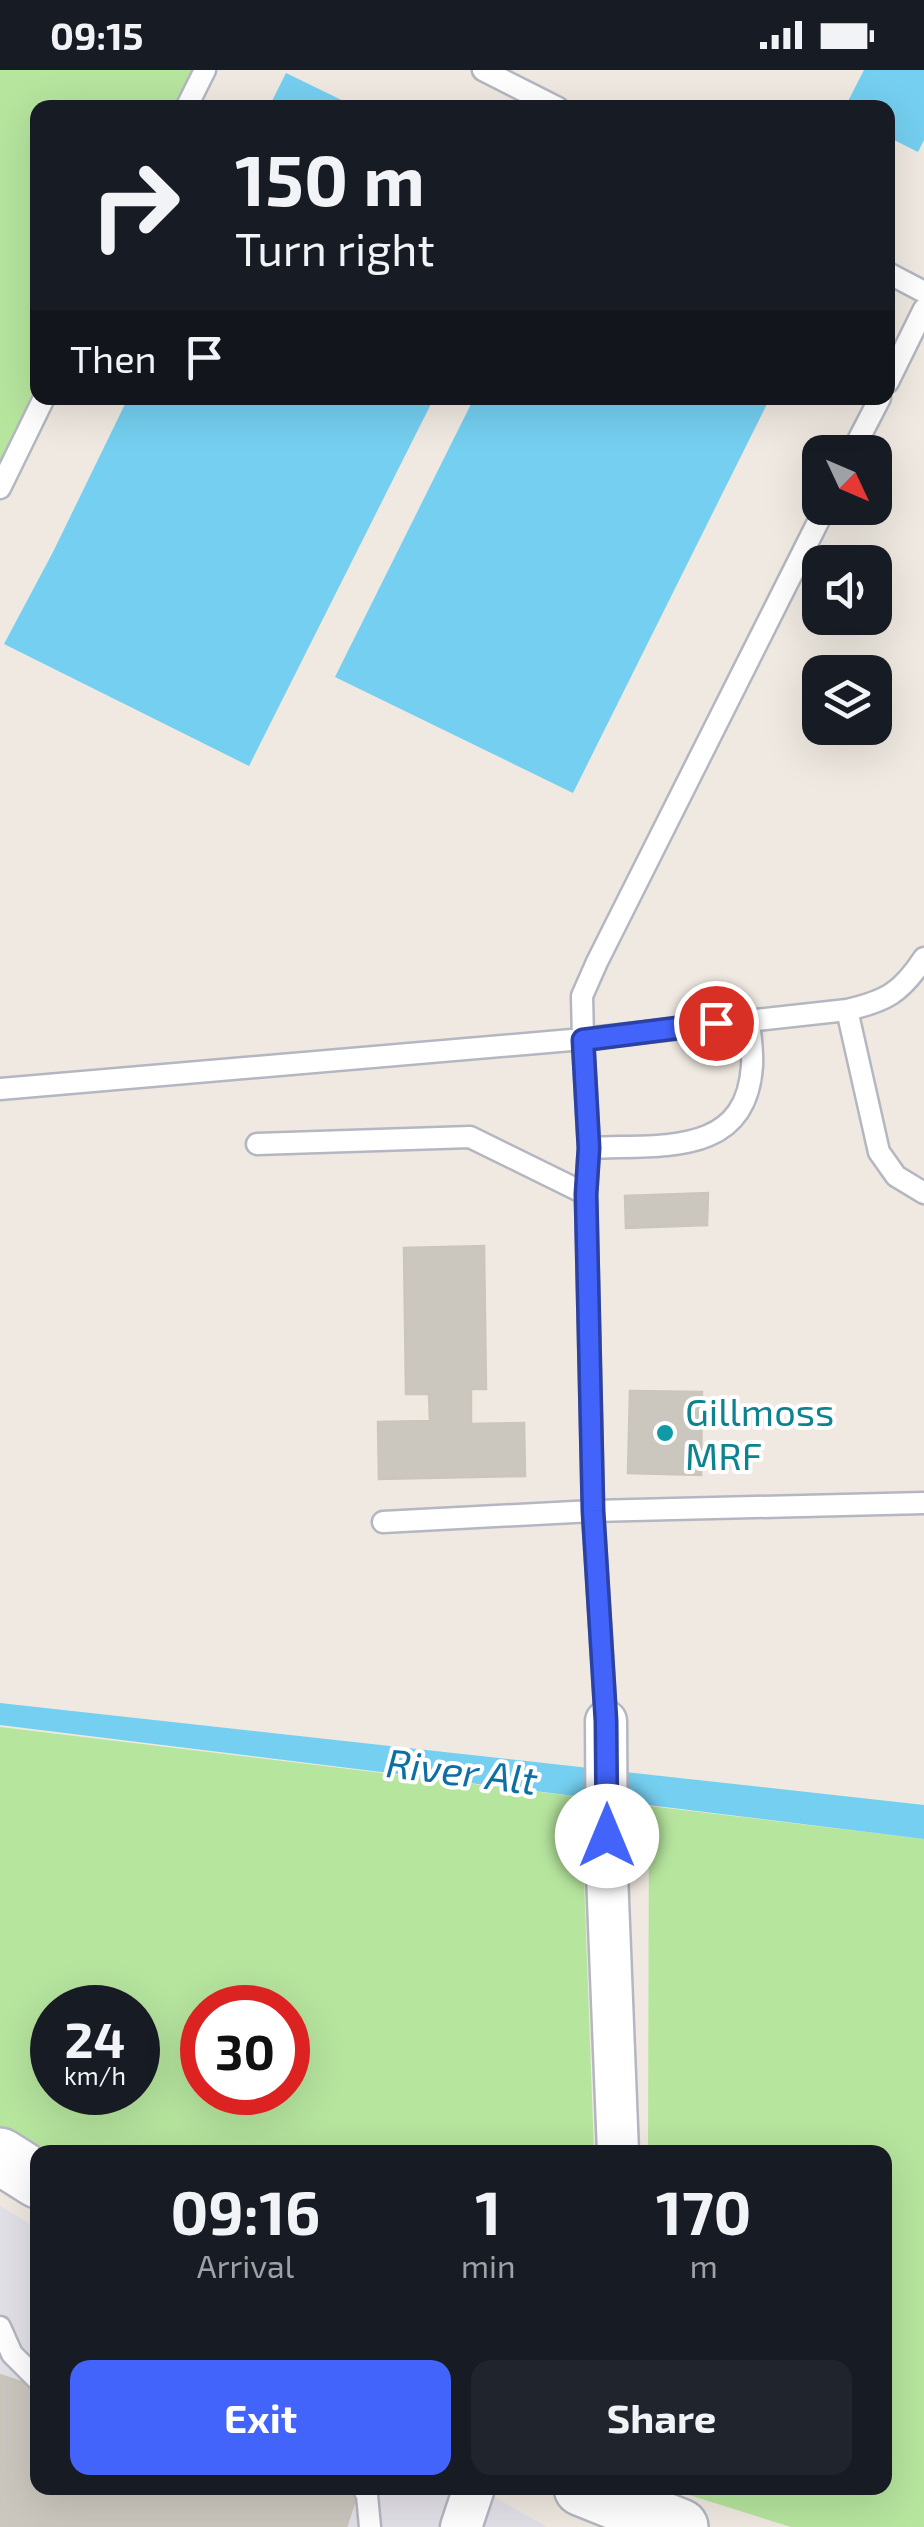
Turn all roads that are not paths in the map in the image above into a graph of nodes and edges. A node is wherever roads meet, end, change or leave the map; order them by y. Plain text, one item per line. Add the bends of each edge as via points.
1 (204, 70) edge
2 (483, 70) edge
3 (190, 100) edge
4 (542, 100) edge
5 (895, 278) edge
6 (924, 292) edge
7 (924, 309) edge
8 (895, 368) edge
9 (41, 405) edge
10 (876, 405) edge
11 (861, 435) edge
12 (0, 488) edge
13 (816, 525) edge
14 (924, 958) edge
15 (846, 1010) junction
16 (750, 1019) junction
17 (583, 1040) junction
18 (0, 1090) edge
19 (256, 1144) dead end
20 (589, 1148) junction
21 (924, 1193) edge
22 (586, 1194) junction
23 (924, 1503) edge
24 (593, 1511) junction
25 (383, 1522) dead end
26 (606, 1721) joint
27 (618, 2145) edge
28 (0, 2156) edge
29 (30, 2175) edge
30 (0, 2327) edge
31 (30, 2372) edge
32 (367, 2495) edge
33 (472, 2495) edge
34 (600, 2495) edge
35 (370, 2527) edge
36 (461, 2527) edge
37 (680, 2527) edge

1 - 3 lane
2 - 4 lane
5 - 6 lane
7 - 8 lane
9 - 12 lane
10 - 11 lane
13 - 17 lane via 590,978 582,996
14 - 15 lane via 908,983 880,1002
15 - 16 lane
15 - 21 lane via 879,1152 896,1176
16 - 17 lane
16 - 20 lane via 752,1067 742,1106 726,1128 699,1142
17 - 18 lane
17 - 20 lane
19 - 22 lane via 470,1137
20 - 22 lane
22 - 24 lane
23 - 24 lane
24 - 25 lane
24 - 26 lane
26 - 27 street
28 - 29 street
30 - 31 lane
32 - 35 lane
33 - 36 street
34 - 37 street

